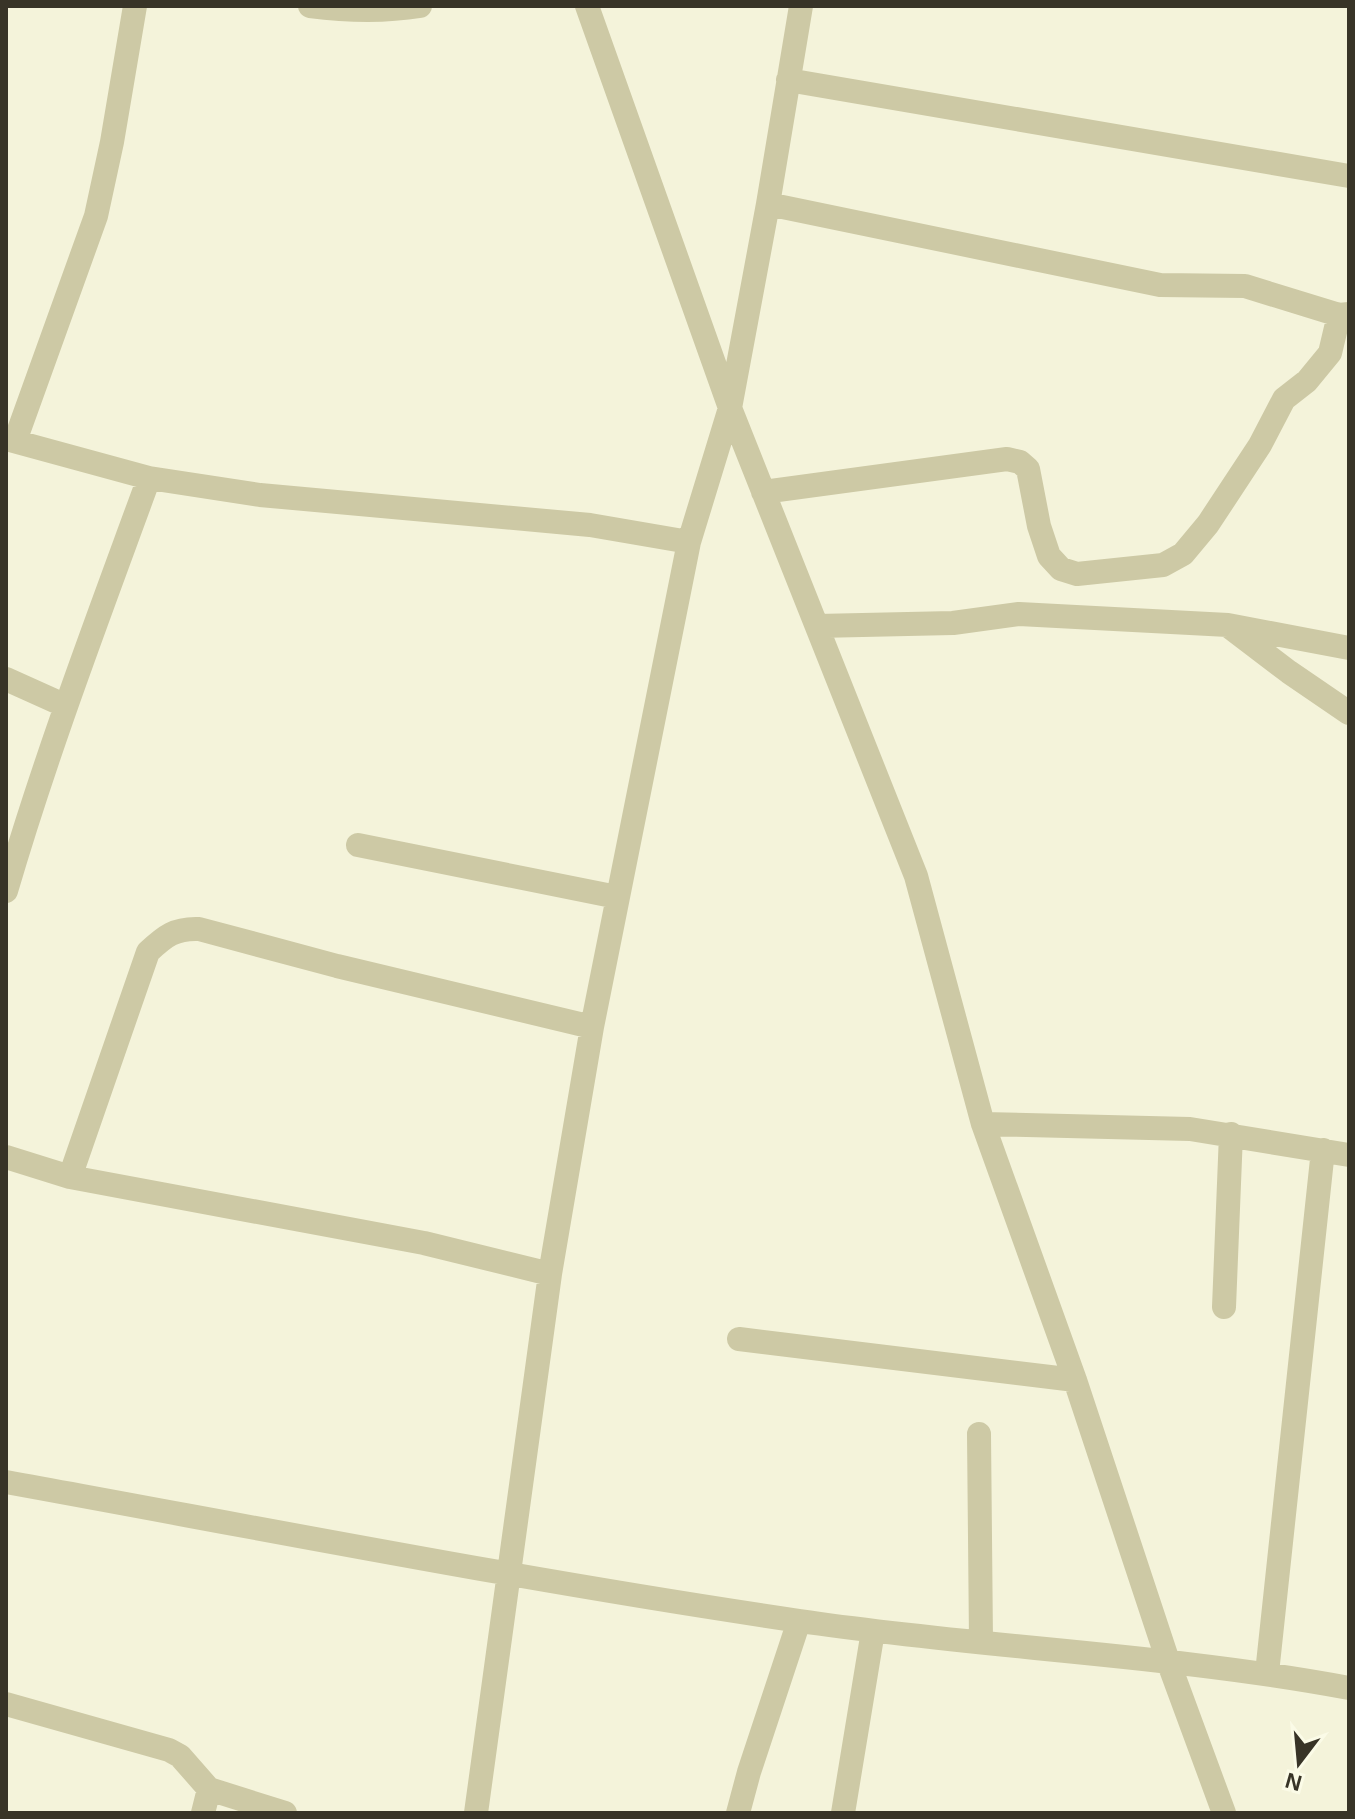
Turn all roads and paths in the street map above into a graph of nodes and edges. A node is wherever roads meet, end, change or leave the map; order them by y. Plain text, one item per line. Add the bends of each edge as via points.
1 (135, 6) edge
2 (310, 6) edge
3 (420, 6) edge
4 (587, 6) edge
5 (801, 6) edge
6 (788, 80) junction
7 (1349, 176) edge
8 (768, 204) junction
9 (1344, 314) edge
10 (730, 408) junction
11 (11, 440) edge
12 (149, 478) junction
13 (763, 492) junction
14 (689, 542) junction
15 (1228, 625) junction
16 (817, 626) junction
17 (1349, 648) edge
18 (6, 679) edge
19 (66, 706) junction
20 (1349, 713) edge
21 (17, 810) edge
22 (358, 845) dead end
23 (6, 891) edge
24 (617, 897) junction
25 (592, 1027) junction
26 (983, 1124) junction
27 (1231, 1134) junction
28 (1323, 1150) junction
29 (1349, 1155) edge
30 (6, 1157) edge
31 (70, 1177) junction
32 (550, 1274) junction
33 (1224, 1307) dead end
34 (739, 1339) dead end
35 (1075, 1380) junction
36 (979, 1434) dead end
37 (6, 1482) edge
38 (510, 1573) junction
39 (799, 1621) junction
40 (873, 1631) junction
41 (981, 1641) junction
42 (1168, 1661) junction
43 (1267, 1673) junction
44 (1349, 1688) edge
45 (6, 1704) edge
46 (209, 1789) junction
47 (203, 1813) edge
48 (285, 1813) edge
49 (476, 1813) edge
50 (738, 1813) edge
51 (843, 1813) edge
52 (1224, 1813) edge

1 - 11 street via 96,216
2 - 3 street via 389,11
4 - 10 street
5 - 6 street
6 - 7 street
6 - 8 street
8 - 9 street via 1160,285 1245,286
8 - 10 street
9 - 13 street via 1330,353 1284,399 1208,524 1183,554 1163,565 1077,574 1061,569 1049,556 1039,526 1028,469 1007,459
10 - 13 street
10 - 14 street
11 - 12 street
12 - 14 street via 260,495 590,525
12 - 19 street
13 - 16 street
14 - 24 street
15 - 16 street via 1019,614 953,623
15 - 17 street
15 - 20 street
16 - 26 street via 916,876
18 - 19 street
19 - 21 street
21 - 23 street
22 - 24 street
24 - 25 street
25 - 31 street via 180,928 148,952
25 - 32 street
26 - 27 street
26 - 35 street
27 - 28 street
27 - 33 street
28 - 29 street
28 - 43 street
30 - 31 street
31 - 32 street via 424,1243
32 - 38 street
34 - 35 street
35 - 42 street
36 - 41 street
37 - 38 street
38 - 39 street
38 - 49 street
39 - 40 street
39 - 50 street
40 - 41 street
40 - 51 street
41 - 42 street
42 - 43 street
42 - 52 street
43 - 44 street
45 - 46 street via 169,1750
46 - 47 street
46 - 48 street

